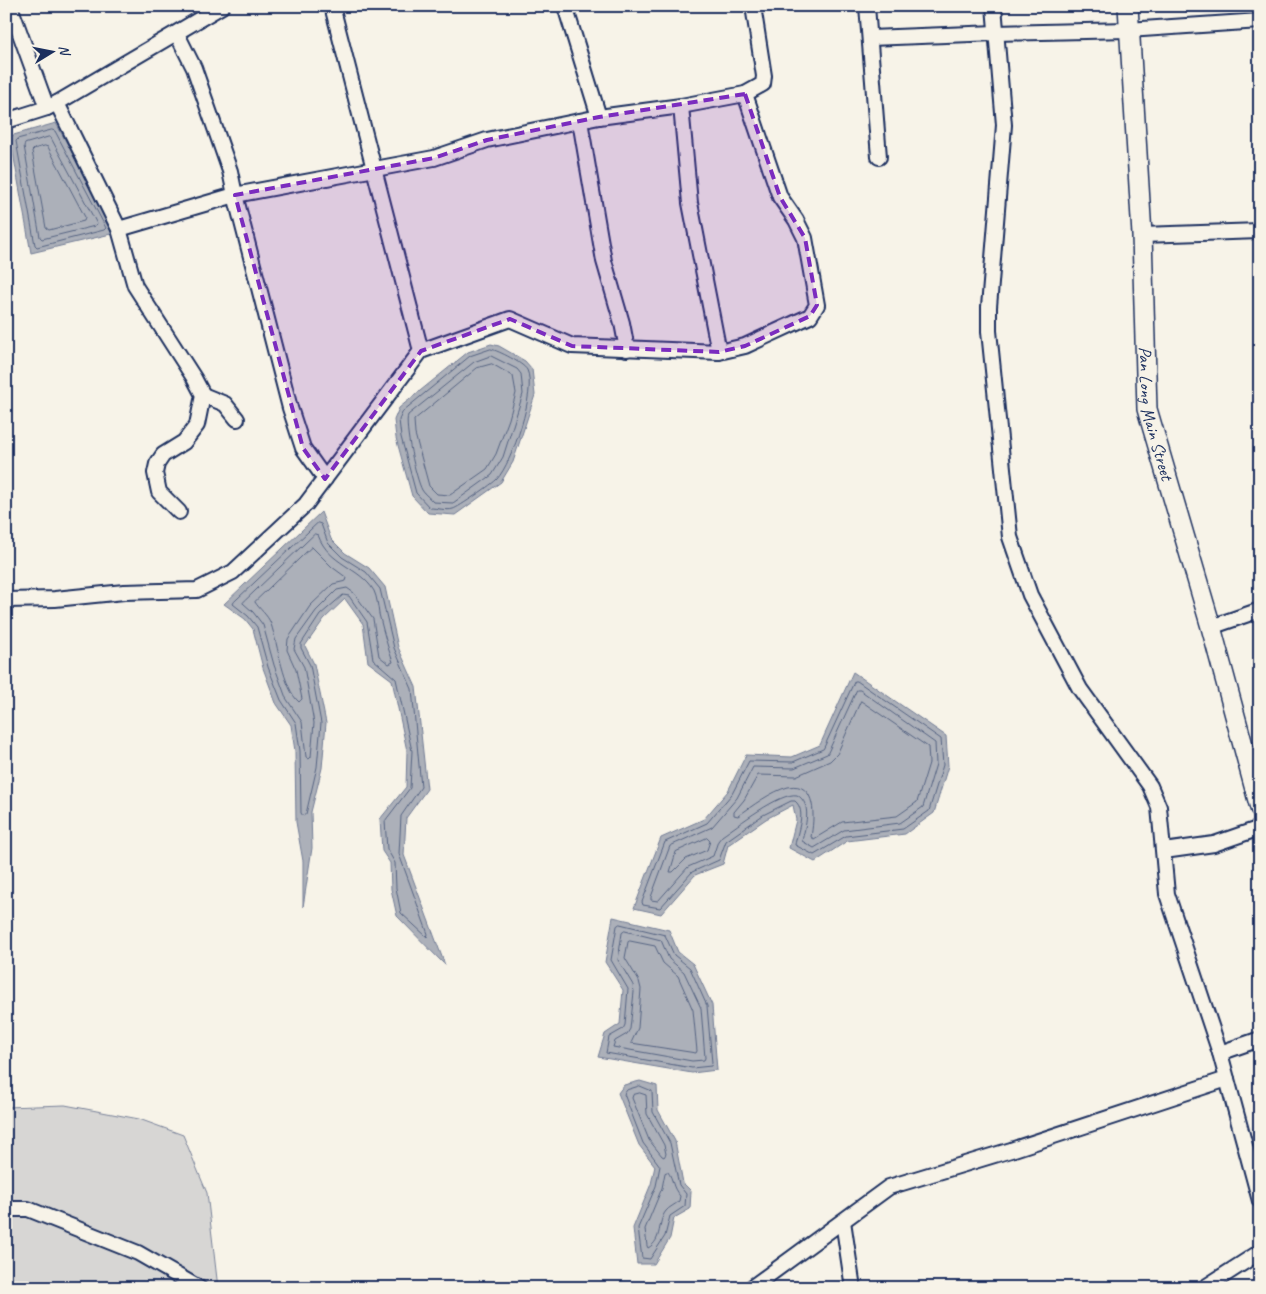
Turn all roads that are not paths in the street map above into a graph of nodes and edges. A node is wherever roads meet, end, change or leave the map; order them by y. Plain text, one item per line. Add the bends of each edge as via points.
1 (10, 6) edge
2 (222, 6) edge
3 (332, 6) edge
4 (565, 6) edge
5 (753, 6) edge
6 (867, 6) edge
7 (994, 6) edge
8 (1128, 6) edge
9 (1260, 21) edge
10 (1128, 30) junction
11 (996, 33) junction
12 (177, 34) junction
13 (870, 38) junction
14 (745, 94) junction
15 (52, 106) junction
16 (681, 106) junction
17 (599, 117) junction
18 (6, 121) edge
19 (580, 121) junction
20 (879, 157) dead end
21 (375, 170) junction
22 (235, 195) junction
23 (119, 229) junction
24 (1260, 232) edge
25 (1142, 235) junction
26 (627, 348) junction
27 (421, 351) junction
28 (719, 352) junction
29 (203, 395) junction
30 (238, 419) dead end
31 (325, 478) junction
32 (179, 512) dead end
33 (6, 600) edge
34 (1260, 610) edge
35 (1211, 627) junction
36 (1260, 808) edge
37 (1260, 828) edge
38 (1164, 851) junction
39 (1260, 1039) edge
40 (1220, 1053) junction
41 (1227, 1079) junction
42 (1260, 1201) edge
43 (6, 1209) edge
44 (843, 1222) junction
45 (1260, 1252) edge
46 (199, 1288) edge
47 (751, 1288) edge
48 (853, 1288) edge
49 (1204, 1288) edge

1 - 15 street
2 - 12 street
3 - 21 street
4 - 17 street
5 - 14 street via 764,76 763,84
6 - 13 street
7 - 11 street
8 - 10 street, Pan Long Main Street
9 - 10 street
10 - 11 street
10 - 25 street, Pan Long Main Street
11 - 13 street
11 - 38 street via 1004,125 989,331 1010,537 1030,595 1080,689 1150,786 1159,807
12 - 15 street
12 - 22 street via 194,68 230,171
13 - 20 street
14 - 16 street
14 - 28 street via 780,197 805,238 817,305 810,316 745,346
15 - 18 street
15 - 23 street
16 - 17 street
16 - 28 street via 690,203
17 - 19 street
19 - 21 street via 486,140 434,158
19 - 26 street via 604,261
21 - 22 street
21 - 27 street
22 - 23 street
22 - 31 street via 290,408 303,448
23 - 29 street via 135,286
24 - 25 street
25 - 35 street, Pan Long Main Street via 1147,409
26 - 27 street via 572,346 510,320
26 - 28 street
27 - 31 street
29 - 30 street via 224,404
29 - 32 street via 197,425 184,442 164,455 155,473 159,492
31 - 33 street via 306,504 232,572 197,590
34 - 35 street
35 - 36 street, Pan Long Main Street
37 - 38 street via 1214,844
38 - 40 street via 1167,894
39 - 40 street
40 - 41 street
41 - 42 street
41 - 44 street via 888,1187
43 - 46 street via 28,1209 138,1253
44 - 47 street
44 - 48 street
45 - 49 street

